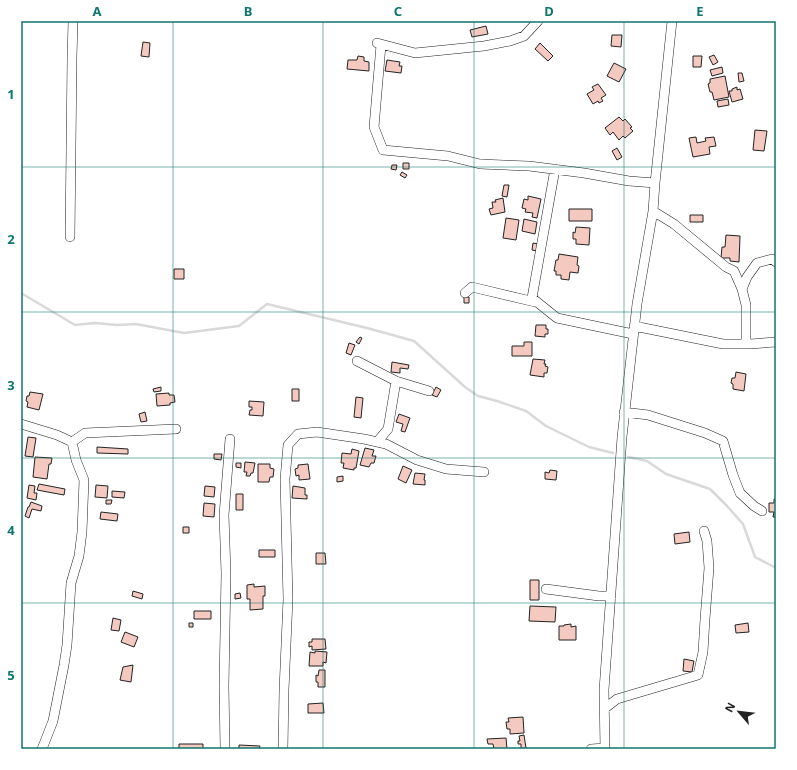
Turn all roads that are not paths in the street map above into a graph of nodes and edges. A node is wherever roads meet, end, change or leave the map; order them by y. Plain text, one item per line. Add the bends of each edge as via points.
1 (73, 21) edge
2 (538, 21) edge
3 (672, 21) edge
4 (555, 169) junction
5 (655, 183) junction
6 (653, 211) junction
7 (70, 236) dead end
8 (776, 262) edge
9 (742, 289) junction
10 (465, 293) dead end
11 (535, 302) junction
12 (634, 330) junction
13 (776, 342) edge
14 (746, 344) junction
15 (357, 361) dead end
16 (396, 381) junction
17 (429, 391) dead end
18 (624, 412) junction
19 (21, 424) edge
20 (176, 429) dead end
21 (230, 439) dead end
22 (72, 442) junction
23 (376, 442) junction
24 (484, 472) dead end
25 (762, 511) dead end
26 (704, 531) dead end
27 (546, 589) dead end
28 (611, 596) junction
29 (604, 709) junction
30 (605, 748) edge
31 (42, 749) edge
32 (225, 749) edge
33 (283, 749) edge
34 (591, 749) edge

1 - 7 street
2 - 4 street via 524,36 484,46 415,53 379,44 374,127 384,150 448,156 480,164
3 - 5 street
4 - 5 street
4 - 11 street via 532,298
5 - 6 street
6 - 9 street via 674,224 734,271
6 - 12 street
8 - 9 street via 772,260 757,263
9 - 14 street via 746,305
10 - 11 street via 472,287
11 - 12 street via 557,318
12 - 14 street via 723,344
12 - 18 street
13 - 14 street
15 - 16 street
16 - 17 street
16 - 23 street via 388,429
18 - 25 street via 648,415 723,441 732,475 740,492
18 - 28 street
19 - 22 street
20 - 22 street via 85,433
21 - 32 street via 224,515
22 - 31 street via 84,480 82,532 72,583 64,666 53,721
23 - 24 street via 386,444 417,460 446,469
23 - 33 street via 317,432 298,434 288,445 285,480 288,599
26 - 29 street via 709,568 703,652 698,675 617,699
27 - 28 street
28 - 29 street
29 - 30 street
30 - 34 street

